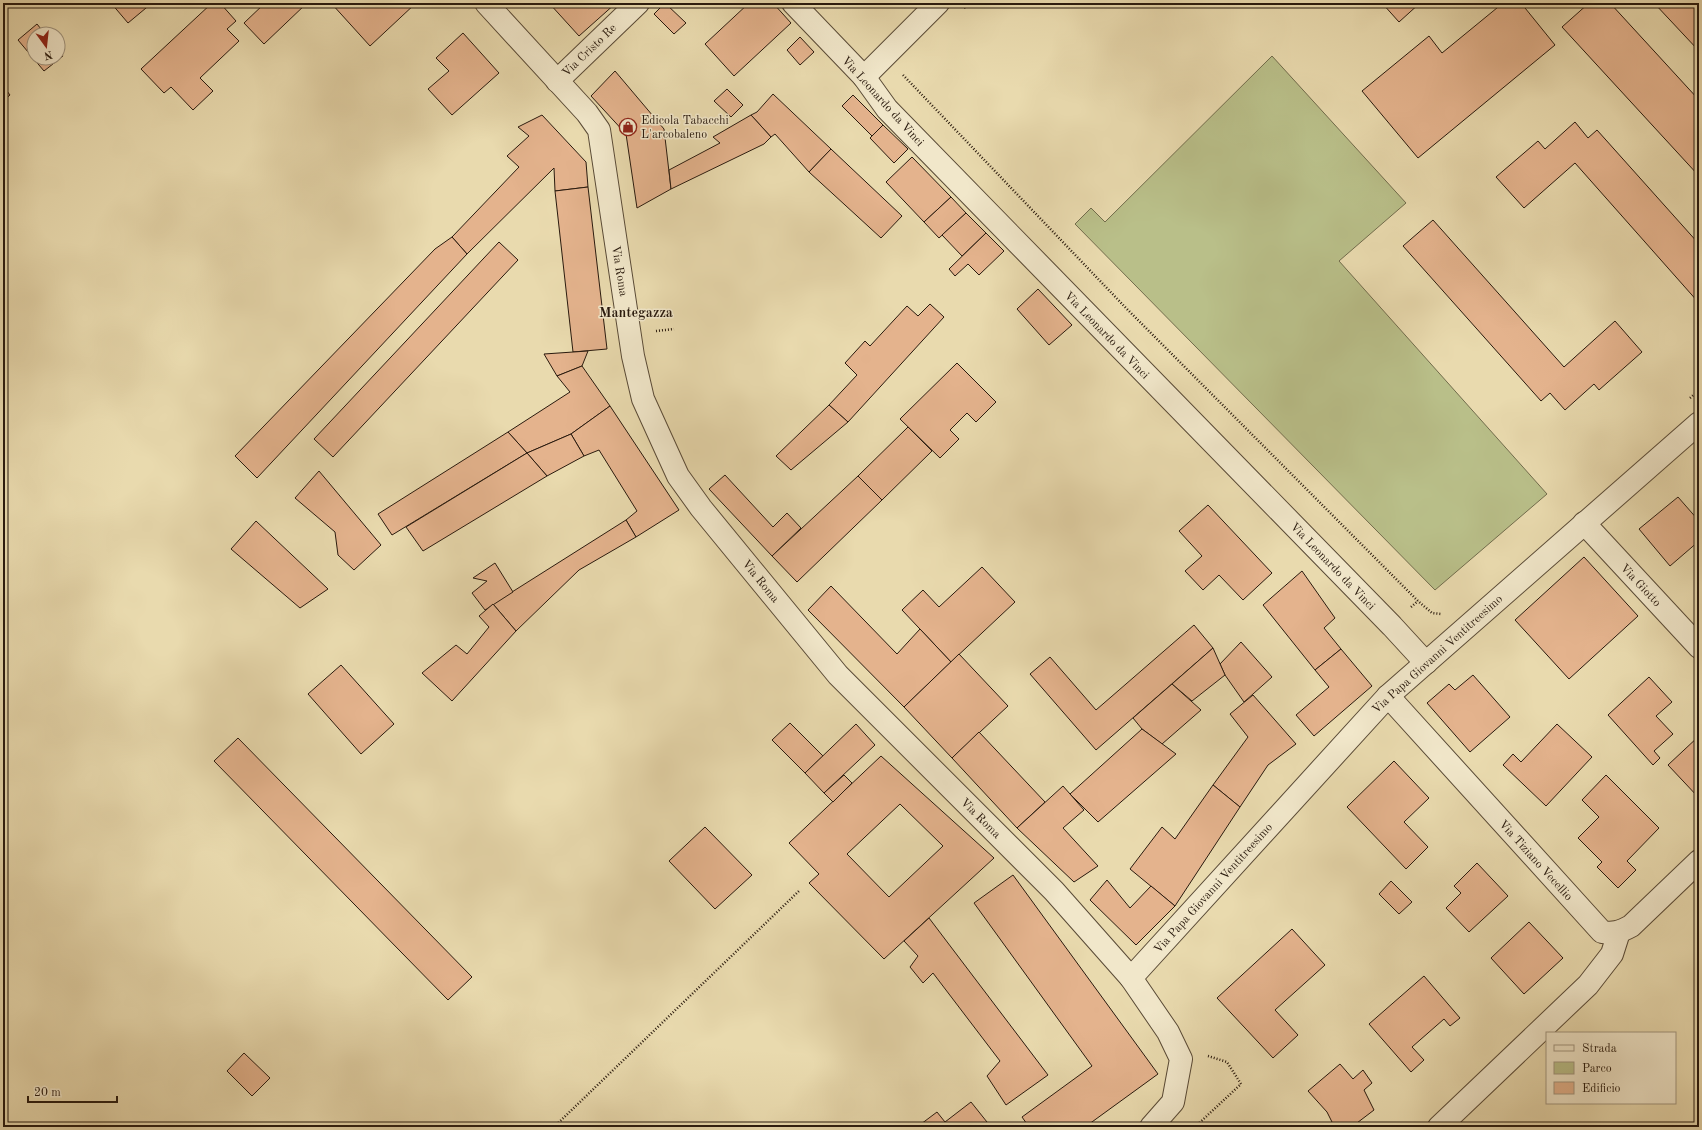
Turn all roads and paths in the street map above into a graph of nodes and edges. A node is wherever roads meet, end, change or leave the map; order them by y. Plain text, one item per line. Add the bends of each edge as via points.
1 (486, 3) edge
2 (638, 3) edge
3 (793, 3) edge
4 (938, 3) edge
5 (885, 56) junction
6 (864, 77) junction
7 (557, 80) junction
8 (1699, 390) edge
9 (1687, 400) dead end
10 (1699, 423) edge
11 (1584, 523) junction
12 (1447, 613) dead end
13 (1699, 647) edge
14 (1426, 663) junction
15 (1388, 696) junction
16 (1699, 861) edge
17 (800, 890) dead end
18 (1619, 932) junction
19 (1131, 978) junction
20 (1181, 1059) junction
21 (554, 1127) edge
22 (1152, 1127) edge
23 (1195, 1127) edge
24 (1439, 1127) edge

1 - 7 street, Via Roma
2 - 7 street, Via Cristo Re
3 - 6 street, Via Leonardo da Vinci
4 - 5 street
5 - 6 street
5 - 12 path via 1125,307 1418,601 1432,613
6 - 14 street, Via Leonardo da Vinci via 887,109
7 - 19 street, Via Roma via 599,130 633,356 643,399 678,476 701,508 838,675 1054,891
8 - 9 path
10 - 11 street, Via Papa Giovanni Ventitreesimo
11 - 13 street, Via Giotto
11 - 14 street, Via Papa Giovanni Ventitreesimo
14 - 15 street, Via Papa Giovanni Ventitreesimo
15 - 18 street, Via Tiziano Vecellio via 1594,925 1602,932
15 - 19 street, Via Papa Giovanni Ventitreesimo
16 - 18 street via 1631,926
17 - 21 path
18 - 24 street via 1612,954 1588,985
19 - 20 street, Via Roma via 1168,1032
20 - 22 street via 1173,1102
20 - 23 path via 1207,1056 1227,1062 1241,1084

